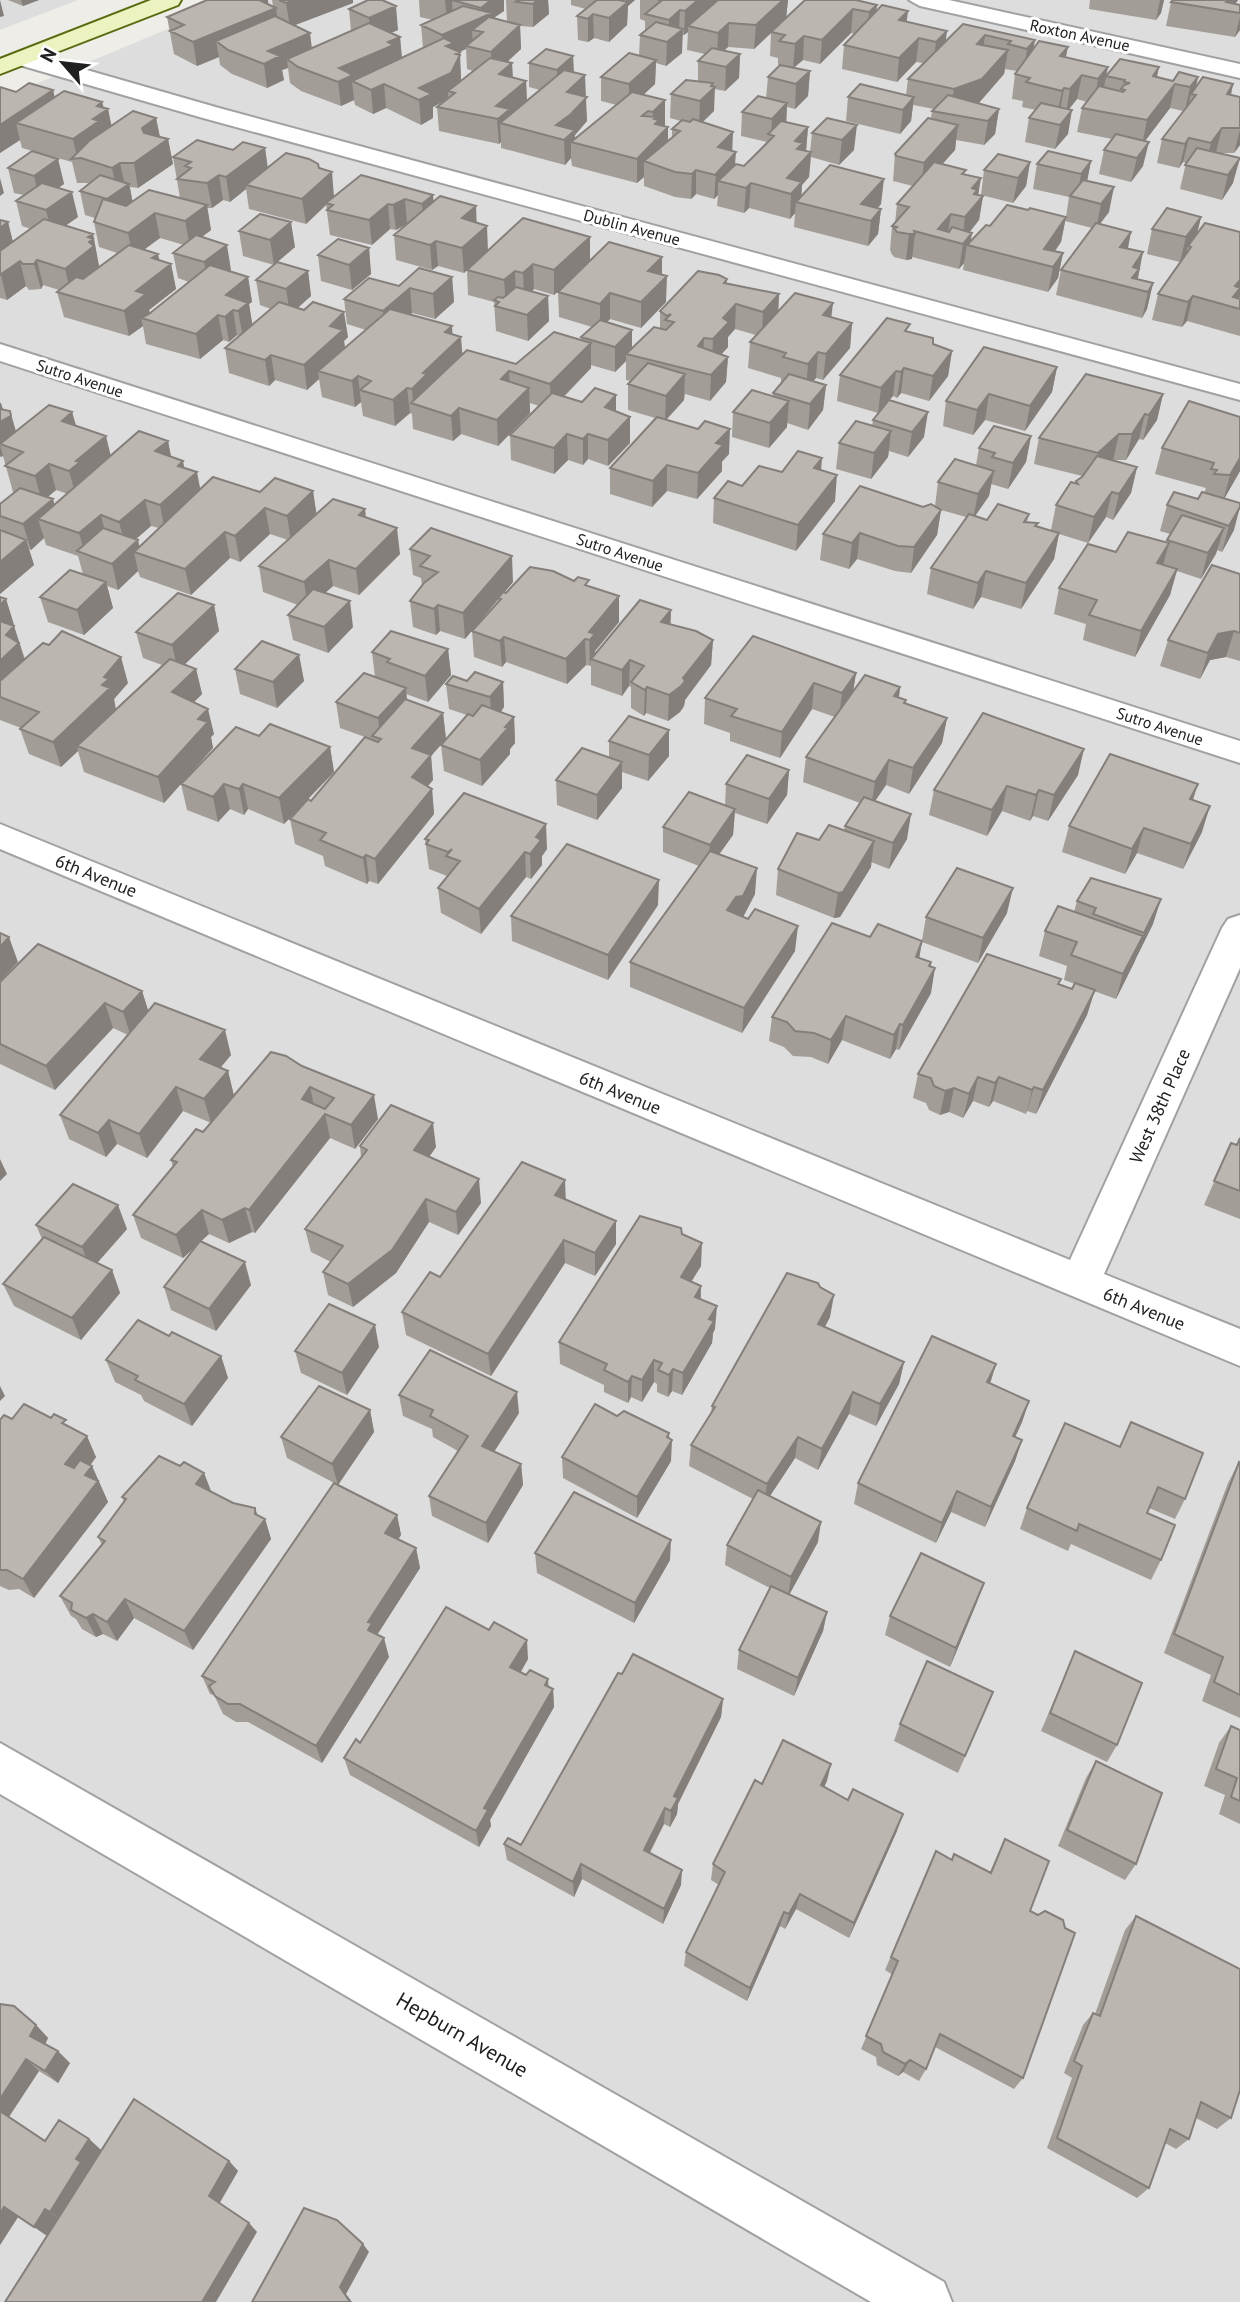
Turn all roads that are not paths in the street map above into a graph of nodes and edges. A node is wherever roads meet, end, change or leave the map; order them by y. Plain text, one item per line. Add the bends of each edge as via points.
1 (170, 0) edge
2 (920, 0) edge
3 (24, 59) junction
4 (0, 68) edge
5 (1240, 71) edge
6 (0, 352) edge
7 (1240, 392) edge
8 (1240, 752) edge
9 (0, 836) edge
10 (1240, 928) edge
11 (1080, 1283) junction
12 (1240, 1348) edge
13 (0, 1767) edge
14 (924, 2302) edge

1 - 3 main road
2 - 5 street, Roxton Avenue
3 - 4 main road
3 - 7 street, Dublin Avenue
6 - 8 street, Sutro Avenue
9 - 11 street, 6th Avenue
10 - 11 street, West 38th Place
11 - 12 street, 6th Avenue
13 - 14 street, Hepburn Avenue

